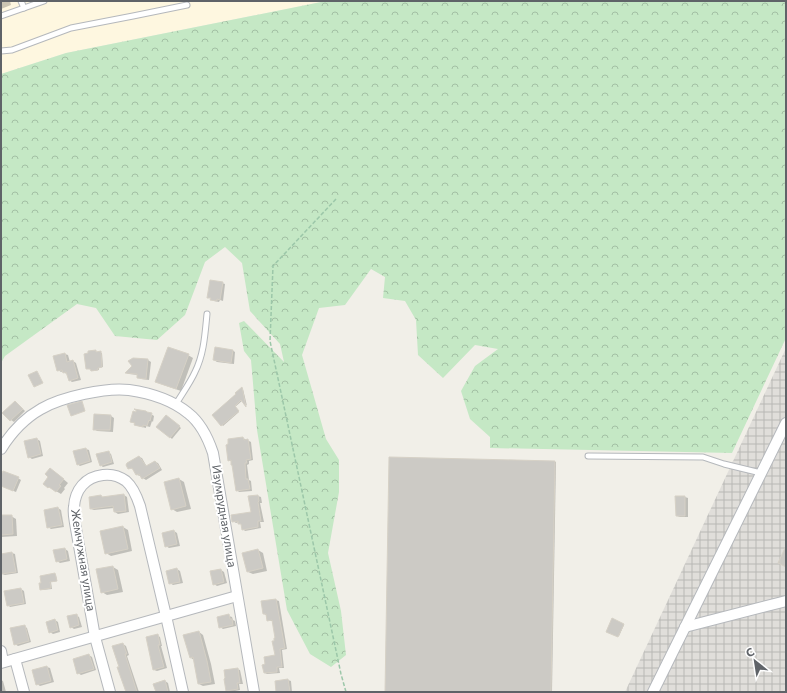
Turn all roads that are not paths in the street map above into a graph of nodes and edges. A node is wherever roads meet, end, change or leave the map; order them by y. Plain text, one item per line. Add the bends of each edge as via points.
1 (20, 1) edge
2 (44, 1) edge
3 (187, 5) dead end
4 (24, 8) junction
5 (1, 16) edge
6 (1, 51) edge
7 (207, 314) dead end
8 (176, 404) junction
9 (786, 423) edge
10 (1, 449) edge
11 (588, 456) dead end
12 (761, 473) junction
13 (237, 596) junction
14 (786, 601) edge
15 (166, 616) junction
16 (685, 627) junction
17 (95, 637) junction
18 (1, 651) edge
19 (15, 659) junction
20 (2, 663) edge
21 (24, 692) edge
22 (110, 692) edge
23 (183, 692) edge
24 (254, 692) edge
25 (653, 692) edge

1 - 4 lane
2 - 4 lane
3 - 6 lane via 71,28 12,50
4 - 5 lane
7 - 8 lane via 200,359
8 - 10 street, Изумрудная улица via 158,396 128,390 84,394 42,408 24,422
8 - 13 street, Изумрудная улица via 200,427 208,439 213,454
9 - 12 street
11 - 12 lane via 703,457
12 - 16 street
13 - 15 street
13 - 24 street, Изумрудная улица
14 - 16 street
15 - 17 street
15 - 17 street, Жемчужная улица via 135,493 127,482 118,476 98,476 87,480 80,487 74,507
15 - 23 street, Жемчужная улица
16 - 25 street
17 - 19 street
17 - 22 street, Жемчужная улица
18 - 20 street
19 - 20 street
19 - 21 street

